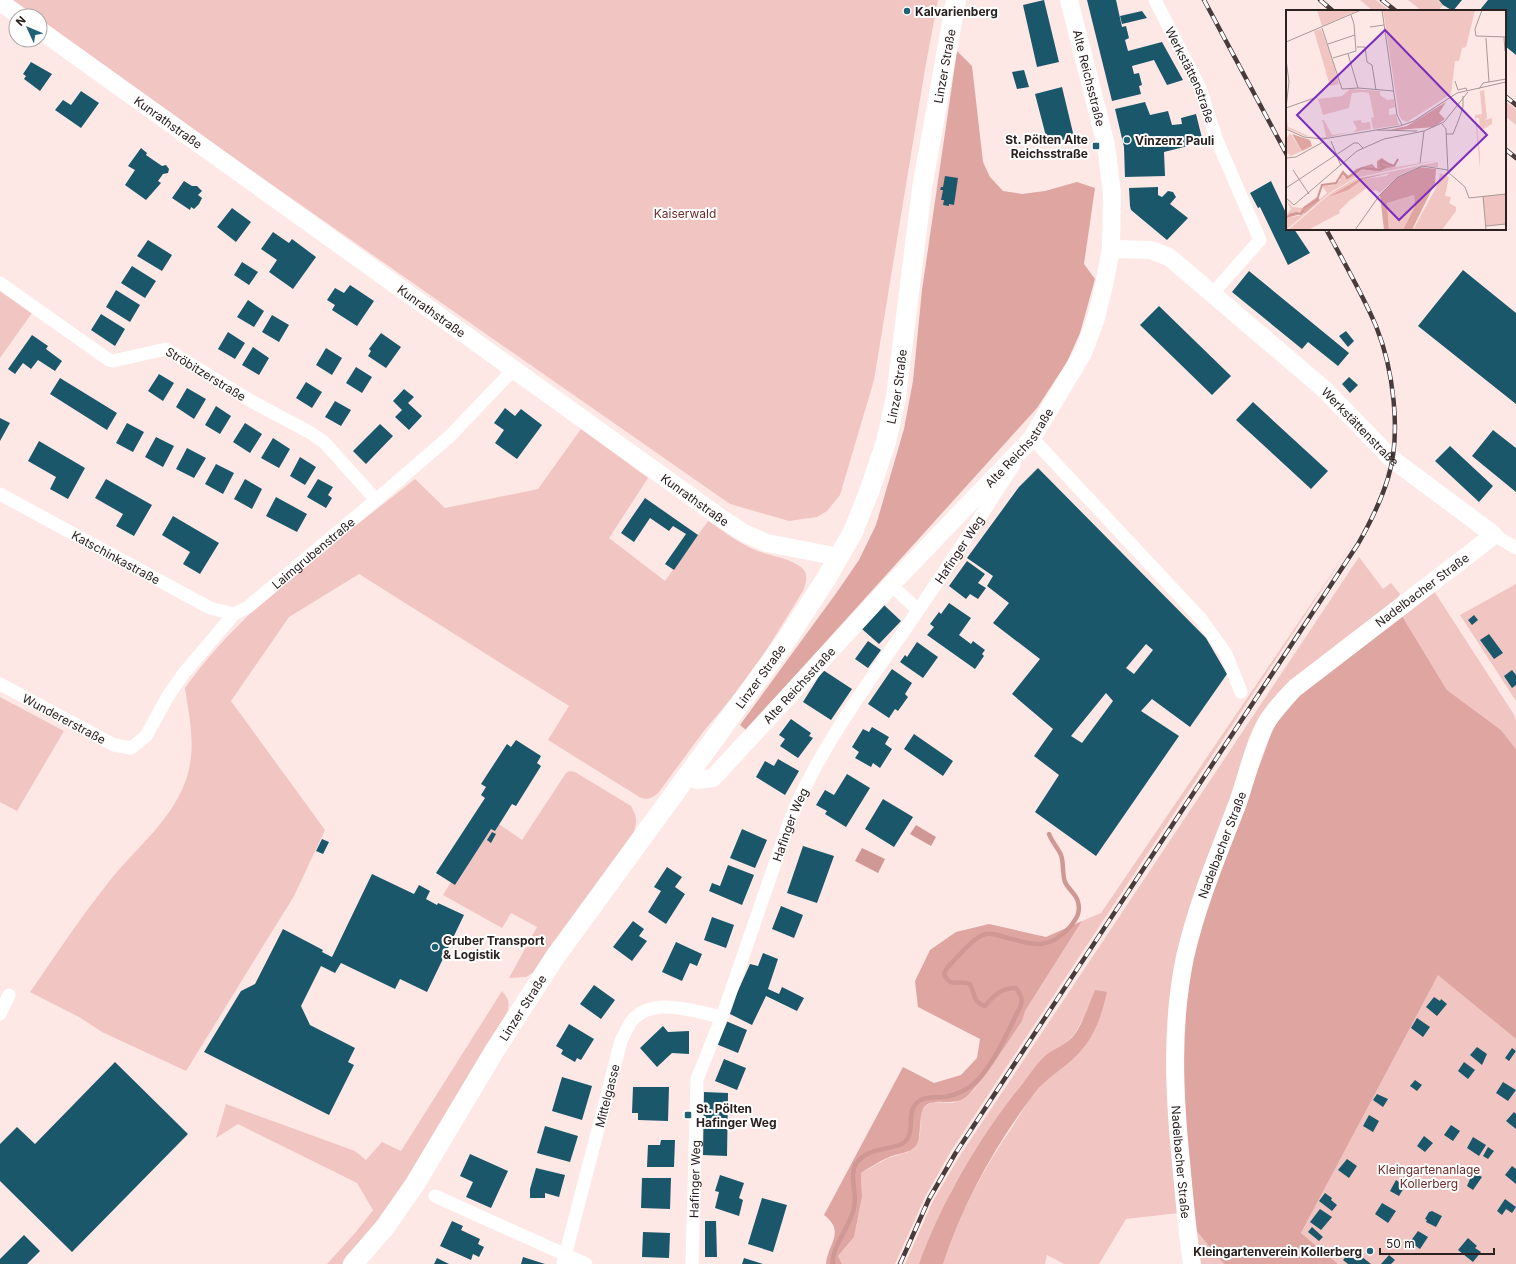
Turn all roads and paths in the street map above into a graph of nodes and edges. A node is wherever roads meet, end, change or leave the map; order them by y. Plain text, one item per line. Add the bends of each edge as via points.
1 (956, 0) edge
2 (1069, 0) edge
3 (1155, 0) edge
4 (0, 2) edge
5 (9, 8) edge
6 (48, 36) edge
7 (1111, 249) junction
8 (0, 283) edge
9 (1212, 294) junction
10 (513, 370) junction
11 (1032, 438) junction
12 (0, 494) edge
13 (376, 500) junction
14 (1494, 535) junction
15 (1516, 548) edge
16 (839, 557) junction
17 (891, 585) junction
18 (918, 610) junction
19 (234, 614) junction
20 (0, 684) edge
21 (1241, 692) dead end
22 (131, 748) joint
23 (688, 775) junction
24 (9, 995) dead end
25 (0, 1014) edge
26 (722, 1017) junction
27 (435, 1196) dead end
28 (564, 1260) edge
29 (353, 1264) edge
30 (586, 1264) edge
31 (692, 1264) edge
32 (1192, 1264) edge

1 - 16 main road, Linzer Straße via 922,188 896,398 886,442 869,492 853,532
2 - 7 street, Alte Reichsstraße via 1106,145 1112,194
3 - 9 street, Werkstättenstraße via 1200,88 1216,138 1260,240
4 - 5 street
6 - 10 street, Kunrathstraße
7 - 9 street, Werkstättenstraße via 1151,250 1169,257
7 - 11 street, Alte Reichsstraße via 1096,318 1083,353
8 - 13 street, Ströbitzerstraße via 109,360 166,349 325,443
9 - 14 street, Werkstättenstraße via 1324,389 1392,459
10 - 13 street, Laimgrubenstraße via 450,436
10 - 16 street, Kunrathstraße via 702,506 744,533 767,543
11 - 17 street, Alte Reichsstraße
11 - 18 street, Hafinger Weg
11 - 21 street via 1201,620 1226,654
12 - 19 street, Katschinkastraße via 210,608
13 - 19 street, Laimgrubenstraße via 248,607
14 - 15 street, Werkstättenstraße
14 - 32 street, Nadelbacher Straße via 1296,688 1267,721 1199,905 1185,958 1180,990 1175,1050 1176,1100 1184,1203
16 - 23 main road, Linzer Straße via 785,642
17 - 18 street
17 - 23 street, Alte Reichsstraße via 713,778 697,780
18 - 26 street, Hafinger Weg via 859,696 802,792
19 - 22 street, Laimgrubenstraße via 184,673 146,736
20 - 22 street, Wundererstraße via 114,745
23 - 29 main road, Linzer Straße via 555,957 495,1050 415,1184 385,1227
24 - 25 street
26 - 28 street, Mittelgasse via 665,1007 647,1009 631,1022 621,1041
26 - 31 street, Hafinger Weg via 697,1079
27 - 28 street
28 - 30 street

